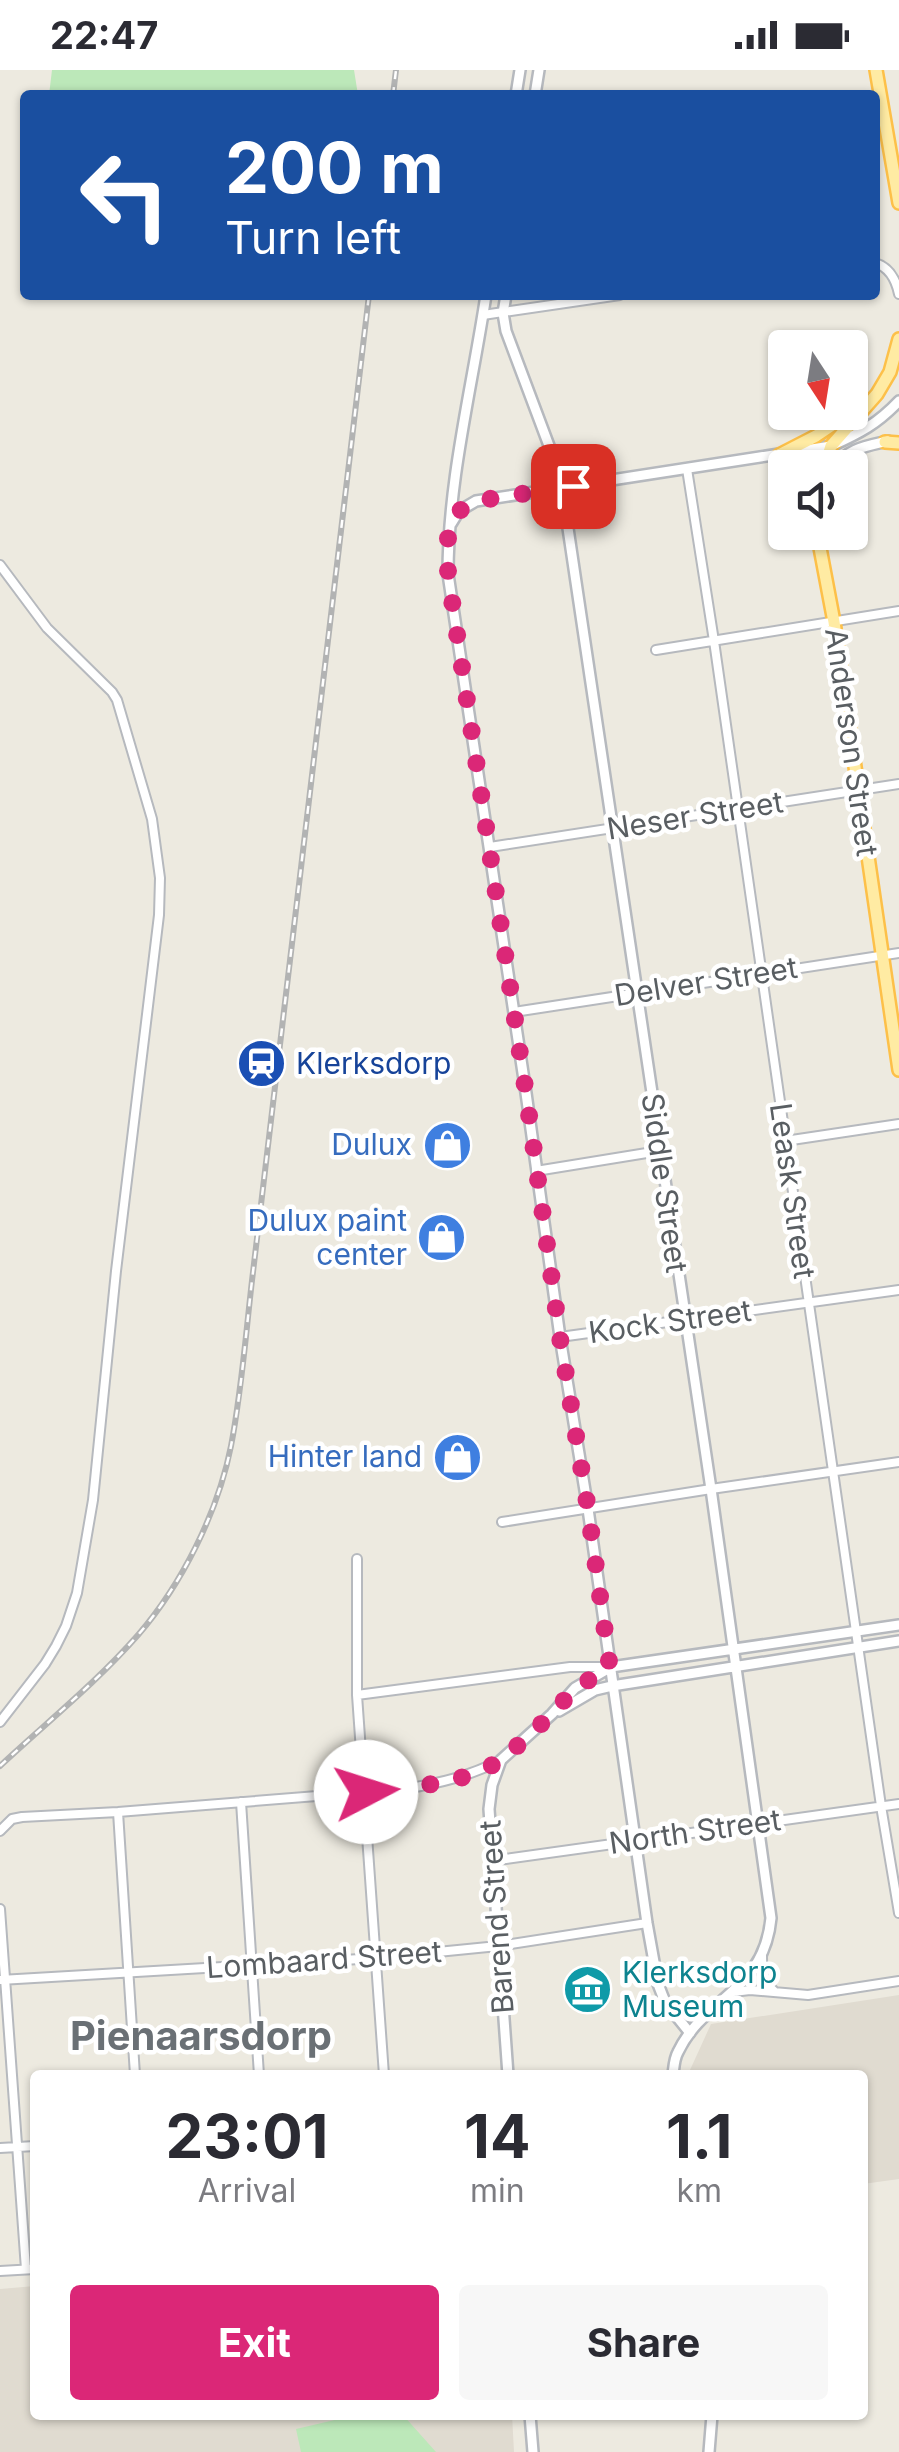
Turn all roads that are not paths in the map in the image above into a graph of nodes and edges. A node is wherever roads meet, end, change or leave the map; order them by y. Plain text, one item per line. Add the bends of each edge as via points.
1 (880, 93) edge
2 (899, 204) edge
3 (880, 264) edge
4 (899, 294) edge
5 (485, 300) edge
6 (505, 300) edge
7 (588, 300) edge
8 (503, 313) junction
9 (483, 314) junction
10 (899, 339) edge
11 (878, 394) junction
12 (899, 400) edge
13 (899, 441) edge
14 (885, 442) joint
15 (831, 446) junction
16 (790, 450) edge
17 (806, 450) edge
18 (830, 450) edge
19 (859, 450) edge
20 (768, 456) edge
21 (687, 469) junction
22 (562, 488) junction
23 (448, 530) junction
24 (819, 550) edge
25 (0, 565) edge
26 (899, 611) edge
27 (834, 622) junction
28 (714, 641) junction
29 (656, 650) dead end
30 (899, 784) edge
31 (858, 790) junction
32 (737, 809) junction
33 (612, 828) junction
34 (490, 847) junction
35 (899, 953) edge
36 (882, 956) junction
37 (760, 974) junction
38 (636, 992) junction
39 (514, 1012) junction
40 (899, 1070) edge
41 (899, 1124) edge
42 (785, 1141) junction
43 (659, 1151) junction
44 (536, 1171) junction
45 (899, 1290) edge
46 (809, 1304) junction
47 (684, 1319) junction
48 (560, 1338) junction
49 (899, 1462) edge
50 (833, 1472) junction
51 (711, 1488) junction
52 (588, 1509) junction
53 (502, 1522) dead end
54 (357, 1558) dead end
55 (899, 1625) edge
56 (857, 1631) junction
57 (899, 1640) edge
58 (858, 1647) junction
59 (733, 1650) junction
60 (736, 1666) junction
61 (610, 1668) junction
62 (612, 1686) junction
63 (357, 1695) junction
64 (552, 1714) junction
65 (0, 1722) edge
66 (502, 1760) junction
67 (366, 1792) junction
68 (241, 1802) junction
69 (899, 1804) edge
70 (881, 1806) junction
71 (118, 1812) junction
72 (759, 1823) junction
73 (2, 1828) edge
74 (635, 1841) junction
75 (491, 1861) junction
76 (0, 1909) edge
77 (899, 1913) edge
78 (647, 1923) junction
79 (498, 1946) junction
80 (762, 1954) junction
81 (376, 1958) junction
82 (252, 1966) junction
83 (128, 1974) junction
84 (3, 1980) edge
85 (899, 1980) edge
86 (734, 1992) junction
87 (775, 1992) junction
88 (690, 2033) junction
89 (135, 2070) edge
90 (259, 2070) edge
91 (384, 2070) edge
92 (508, 2070) edge
93 (674, 2070) edge
94 (30, 2146) edge
95 (18, 2147) junction
96 (0, 2148) edge
97 (30, 2269) edge
98 (0, 2271) edge
99 (530, 2420) edge
100 (712, 2420) edge
101 (533, 2452) edge
102 (709, 2452) edge

1 - 2 main road
3 - 4 street
5 - 9 street
6 - 8 street
7 - 8 street
8 - 9 street
8 - 22 street, Siddle Street
9 - 23 street
10 - 11 main road
11 - 15 main road
11 - 16 main road
12 - 15 street via 863,432
13 - 14 main road
14 - 19 street
15 - 17 street
15 - 18 main road
20 - 21 street
21 - 22 street
21 - 28 street, Leask Street
22 - 23 street via 476,501 459,511
22 - 33 street, Siddle Street
23 - 34 street via 448,574
24 - 27 main road, Anderson Street
25 - 65 street via 47,628 117,700 152,819 160,878 93,1500 77,1593 45,1664
26 - 27 street
27 - 28 street
27 - 31 main road, Anderson Street
28 - 29 street
28 - 32 street, Leask Street
30 - 31 street, Neser Street
31 - 32 street, Neser Street
31 - 36 main road, Anderson Street
32 - 33 street, Neser Street
32 - 37 street, Leask Street
33 - 34 street, Neser Street
33 - 38 street, Siddle Street
34 - 39 street
35 - 36 street, Delver Street
36 - 37 street, Delver Street
36 - 40 main road, Anderson Street
37 - 38 street, Delver Street
37 - 42 street, Leask Street
38 - 39 street, Delver Street
38 - 43 street, Siddle Street
39 - 44 street
41 - 42 street
42 - 46 street, Leask Street
43 - 44 street
43 - 47 street, Siddle Street
44 - 48 street
45 - 46 street, Kock Street
46 - 47 street, Kock Street
46 - 50 street, Leask Street
47 - 48 street, Kock Street
47 - 51 street, Siddle Street
48 - 52 street
49 - 50 street
50 - 51 street
50 - 56 street, Leask Street
51 - 52 street
51 - 59 street, Siddle Street
52 - 53 street
52 - 61 street
54 - 63 street
55 - 56 street
56 - 58 street, Leask Street
56 - 59 street
57 - 58 street
58 - 60 street
58 - 70 street, Leask Street
59 - 60 street, Siddle Street
59 - 61 street
60 - 62 street
60 - 72 street, Siddle Street
61 - 62 street
61 - 63 street via 570,1667
61 - 64 street via 575,1688
62 - 64 street
62 - 74 street
63 - 67 street
64 - 66 street
66 - 67 street via 441,1783
66 - 75 street, Barend Street via 488,1809
67 - 68 street
67 - 81 street
68 - 71 street
68 - 82 street
69 - 70 street, North Street
70 - 72 street, North Street
70 - 77 street, Leask Street
71 - 73 street via 22,1817
71 - 83 street
72 - 74 street, North Street
72 - 80 street, Siddle Street via 771,1918
74 - 75 street, North Street
74 - 78 street
75 - 79 street, Barend Street
76 - 84 street
78 - 79 street, Lombaard Street
78 - 88 street via 665,2002
79 - 81 street, Lombaard Street
79 - 92 street, Barend Street
80 - 86 street, Siddle Street
80 - 87 street via 766,1984
81 - 82 street, Lombaard Street
81 - 91 street
82 - 83 street, Lombaard Street
82 - 90 street
83 - 84 street, Lombaard Street
83 - 89 street
84 - 95 street
85 - 87 street via 808,1995
86 - 87 street
86 - 88 street, Siddle Street
88 - 93 street
94 - 95 street
95 - 96 street
95 - 97 street
97 - 98 street
99 - 101 street
100 - 102 street

